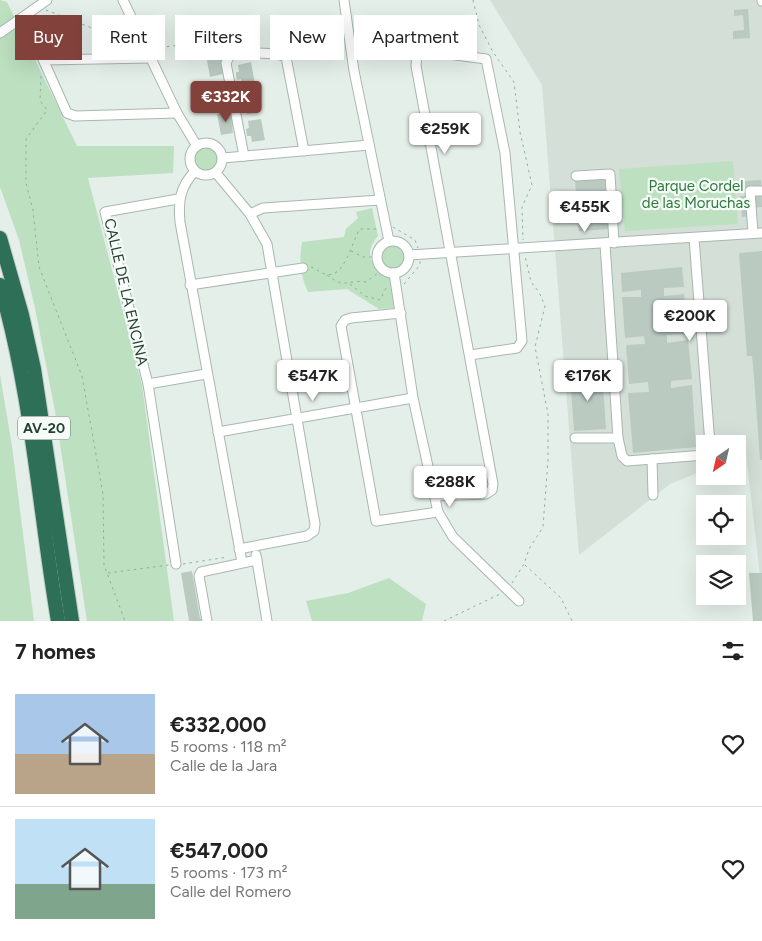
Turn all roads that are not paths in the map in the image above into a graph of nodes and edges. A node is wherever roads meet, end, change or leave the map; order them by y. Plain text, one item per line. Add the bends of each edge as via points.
1 (47, 0) edge
2 (123, 0) edge
3 (344, 0) edge
4 (130, 15) edge
5 (0, 33) edge
6 (92, 60) edge
7 (152, 60) edge
8 (44, 61) joint
9 (177, 113) junction
10 (370, 145) junction
11 (197, 146) junction
12 (304, 151) junction
13 (244, 156) junction
14 (223, 158) junction
15 (195, 171) junction
16 (216, 172) junction
17 (576, 176) dead end
18 (762, 191) edge
19 (178, 198) junction
20 (380, 200) junction
21 (250, 214) junction
22 (757, 233) edge
23 (0, 238) edge
24 (694, 238) junction
25 (389, 241) junction
26 (610, 244) junction
27 (519, 249) junction
28 (452, 252) junction
29 (409, 255) junction
30 (303, 268) road end
31 (272, 272) junction
32 (394, 273) junction
33 (0, 284) edge
34 (190, 285) junction
35 (401, 313) junction
36 (470, 355) junction
37 (206, 374) junction
38 (148, 384) junction
39 (413, 398) junction
40 (354, 408) junction
41 (297, 417) junction
42 (218, 432) junction
43 (709, 435) edge
44 (575, 438) dead end
45 (618, 438) junction
46 (696, 456) edge
47 (652, 459) junction
48 (653, 495) dead end
49 (435, 496) junction
50 (438, 512) junction
51 (254, 547) junction
52 (239, 549) junction
53 (257, 560) junction
54 (242, 562) junction
55 (176, 564) dead end
56 (519, 601) dead end
57 (58, 621) edge
58 (72, 621) edge
59 (207, 621) edge
60 (267, 621) edge

1 - 5 street
2 - 4 street
3 - 10 street via 354,72
6 - 8 street
7 - 9 street
8 - 9 street via 67,113 75,116
9 - 11 street
10 - 12 street
10 - 20 street
11 - 14 street via 211,143 219,148
11 - 15 street via 190,158
12 - 13 street
12 - 13 street via 286,57 236,52 226,63
13 - 14 street
14 - 16 street
15 - 16 street via 203,175
15 - 19 street via 185,182
16 - 21 street
17 - 26 street via 610,174
18 - 22 street via 750,191
19 - 34 street
19 - 38 street, CALLE DE LA ENCINA via 105,212
20 - 21 street via 263,208
20 - 25 street
21 - 31 street via 267,244
22 - 24 street
23 - 58 highway, AV-20 via 34,369
24 - 26 street
24 - 43 street
25 - 29 street via 404,245
25 - 32 street via 380,247 377,257 383,269
26 - 27 street
26 - 45 street
27 - 28 street
27 - 28 street via 505,153 486,59 425,51 417,56 416,66
27 - 36 street via 522,341 518,348
28 - 29 street
28 - 36 street
29 - 32 street via 404,269
30 - 31 street
31 - 34 street
31 - 41 street
32 - 35 street
33 - 57 highway, AV-20 via 31,427
34 - 37 street
35 - 39 street
35 - 40 street via 350,318 341,326
36 - 49 street via 492,490 486,494
37 - 38 street, CALLE DE LA ENCINA
37 - 42 street
38 - 55 street, CALLE DE LA ENCINA
39 - 40 street
39 - 49 street
40 - 41 street
40 - 50 street via 376,521
41 - 42 street
41 - 51 street via 314,532
42 - 52 street
44 - 45 street
45 - 47 street via 622,456 627,461
46 - 47 street
47 - 48 street
49 - 50 street
50 - 56 street via 454,537
51 - 52 street
51 - 53 street
52 - 54 street
53 - 54 street
53 - 60 street
54 - 59 street via 205,570 199,576

